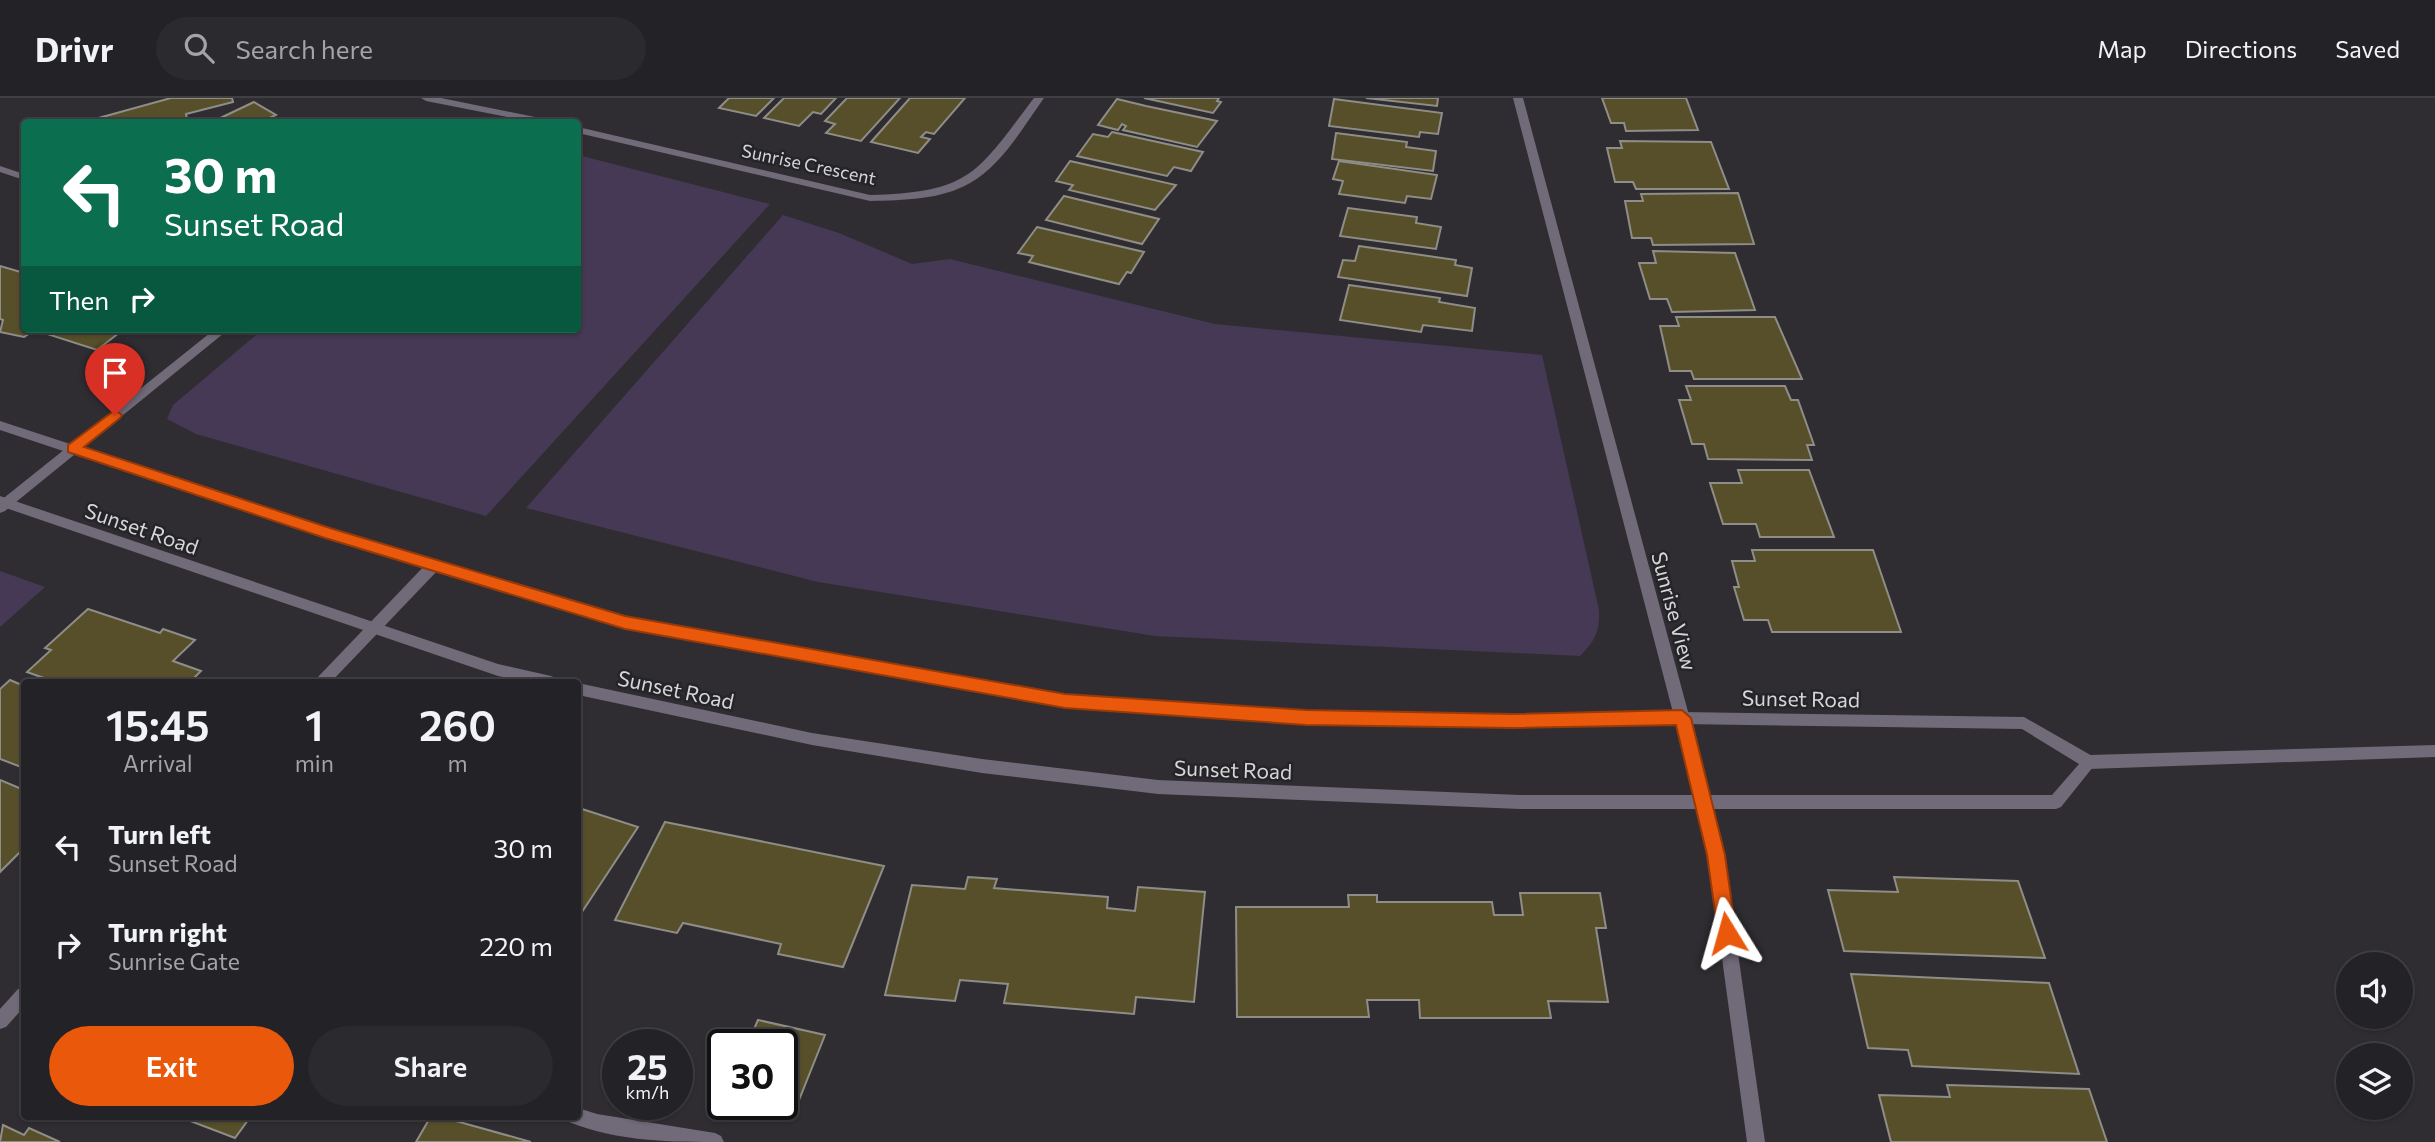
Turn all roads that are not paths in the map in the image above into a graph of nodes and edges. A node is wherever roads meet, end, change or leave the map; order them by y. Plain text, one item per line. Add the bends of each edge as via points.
1 (426, 98) edge
2 (1039, 98) edge
3 (1518, 98) edge
4 (493, 113) junction
5 (485, 119) edge
6 (528, 119) edge
7 (581, 131) edge
8 (0, 169) edge
9 (21, 176) edge
10 (218, 333) edge
11 (0, 425) edge
12 (73, 449) junction
13 (2, 504) edge
14 (434, 565) junction
15 (373, 628) junction
16 (325, 679) edge
17 (538, 679) edge
18 (581, 690) edge
19 (1682, 718) junction
20 (2435, 751) edge
21 (2089, 762) junction
22 (1704, 801) junction
23 (21, 998) edge
24 (0, 1021) edge
25 (581, 1117) edge
26 (715, 1142) edge
27 (1756, 1142) edge

1 - 4 street
2 - 7 street, Sunrise Crescent via 968,180 911,197 870,198
3 - 19 street, Sunrise View
4 - 5 street
4 - 6 street
8 - 9 street
10 - 12 street
11 - 12 street, Sunset Road
12 - 13 street
12 - 14 street, Sunset Road
13 - 15 street, Sunset Road
14 - 15 street
14 - 19 street, Sunset Road via 625,622 1065,701 1306,718
15 - 16 street
15 - 17 street, Sunset Road
18 - 22 street, Sunset Road via 812,739 1158,787 1520,802
19 - 21 street, Sunset Road via 2024,723
19 - 22 street, Sunrise View
20 - 21 street
21 - 22 street, Sunset Road via 2056,802
22 - 27 street, Sunrise View via 1716,855
23 - 24 street
25 - 26 street

